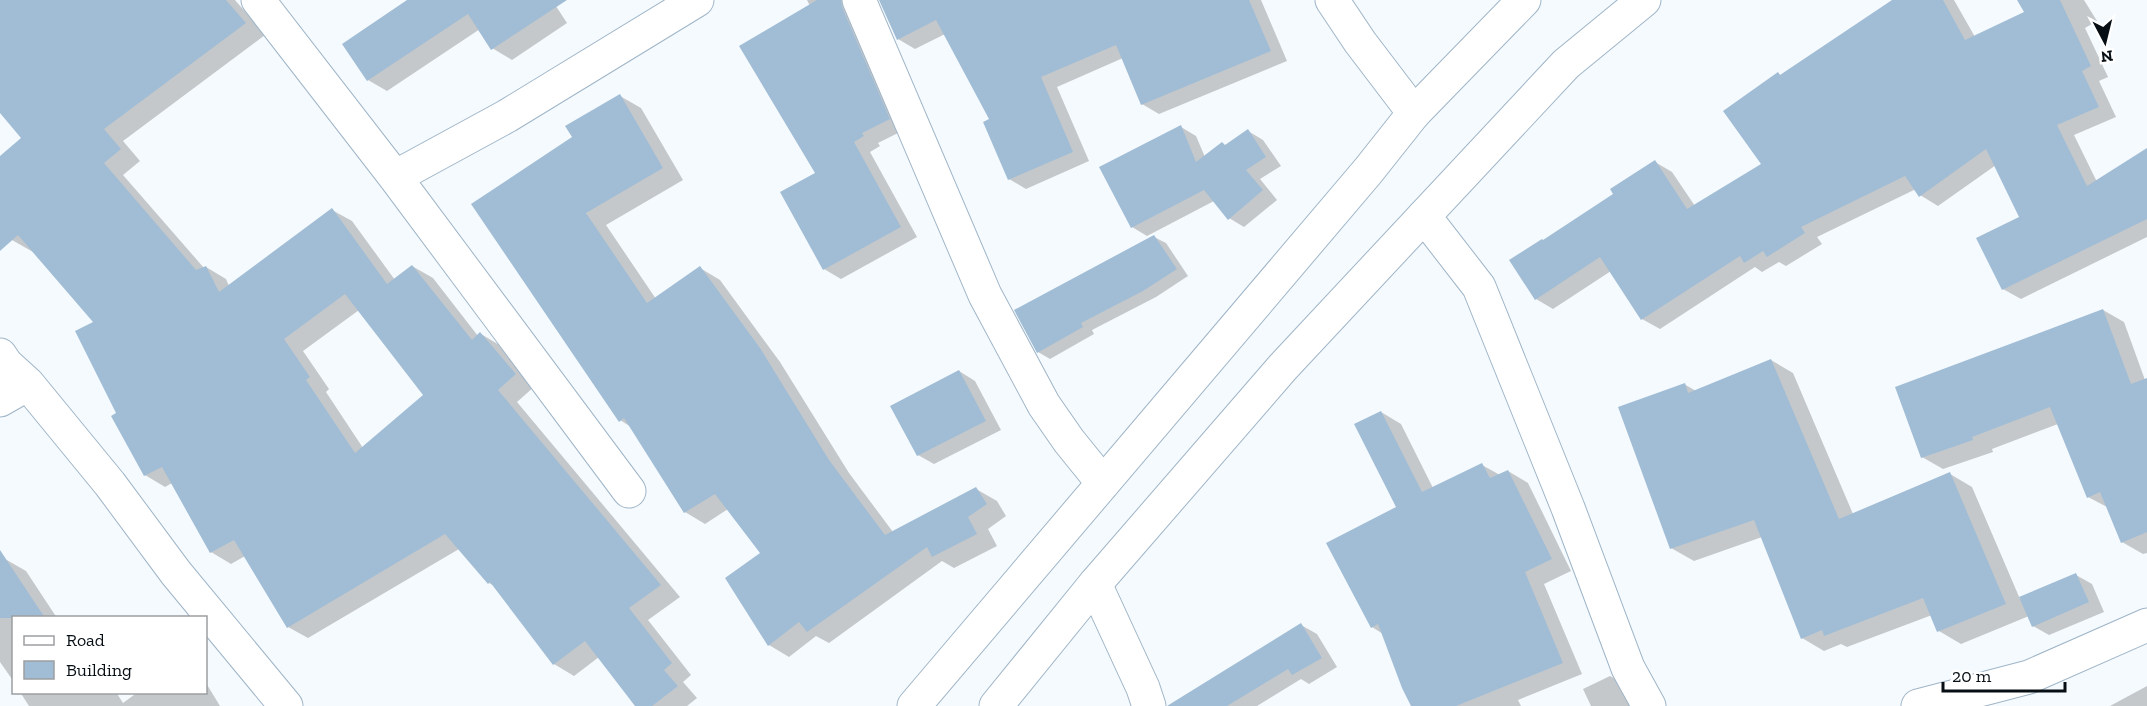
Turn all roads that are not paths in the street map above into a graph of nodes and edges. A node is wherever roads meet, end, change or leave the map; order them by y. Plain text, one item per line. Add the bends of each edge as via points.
1 (258, 0) edge
2 (697, 0) edge
3 (859, 0) edge
4 (1332, 0) edge
5 (1524, 0) edge
6 (1644, 0) edge
7 (1414, 113) junction
8 (395, 177) junction
9 (1425, 216) junction
10 (0, 355) edge
11 (28, 384) junction
12 (0, 400) edge
13 (1103, 483) junction
14 (629, 491) dead end
15 (1095, 584) junction
16 (2147, 625) edge
17 (286, 706) edge
18 (914, 706) edge
19 (996, 706) edge
20 (1149, 706) edge
21 (1649, 706) edge
22 (1918, 706) edge

1 - 8 street
2 - 8 street via 507,116
3 - 13 street via 985,295 1044,405
4 - 7 street
5 - 7 street
6 - 9 street via 1566,64
7 - 13 street
8 - 14 street
9 - 15 street via 1283,367
9 - 21 street via 1479,287 1628,668
10 - 11 street
11 - 12 street
11 - 17 street
13 - 18 street
15 - 19 street
15 - 20 street
16 - 22 street via 2030,677

